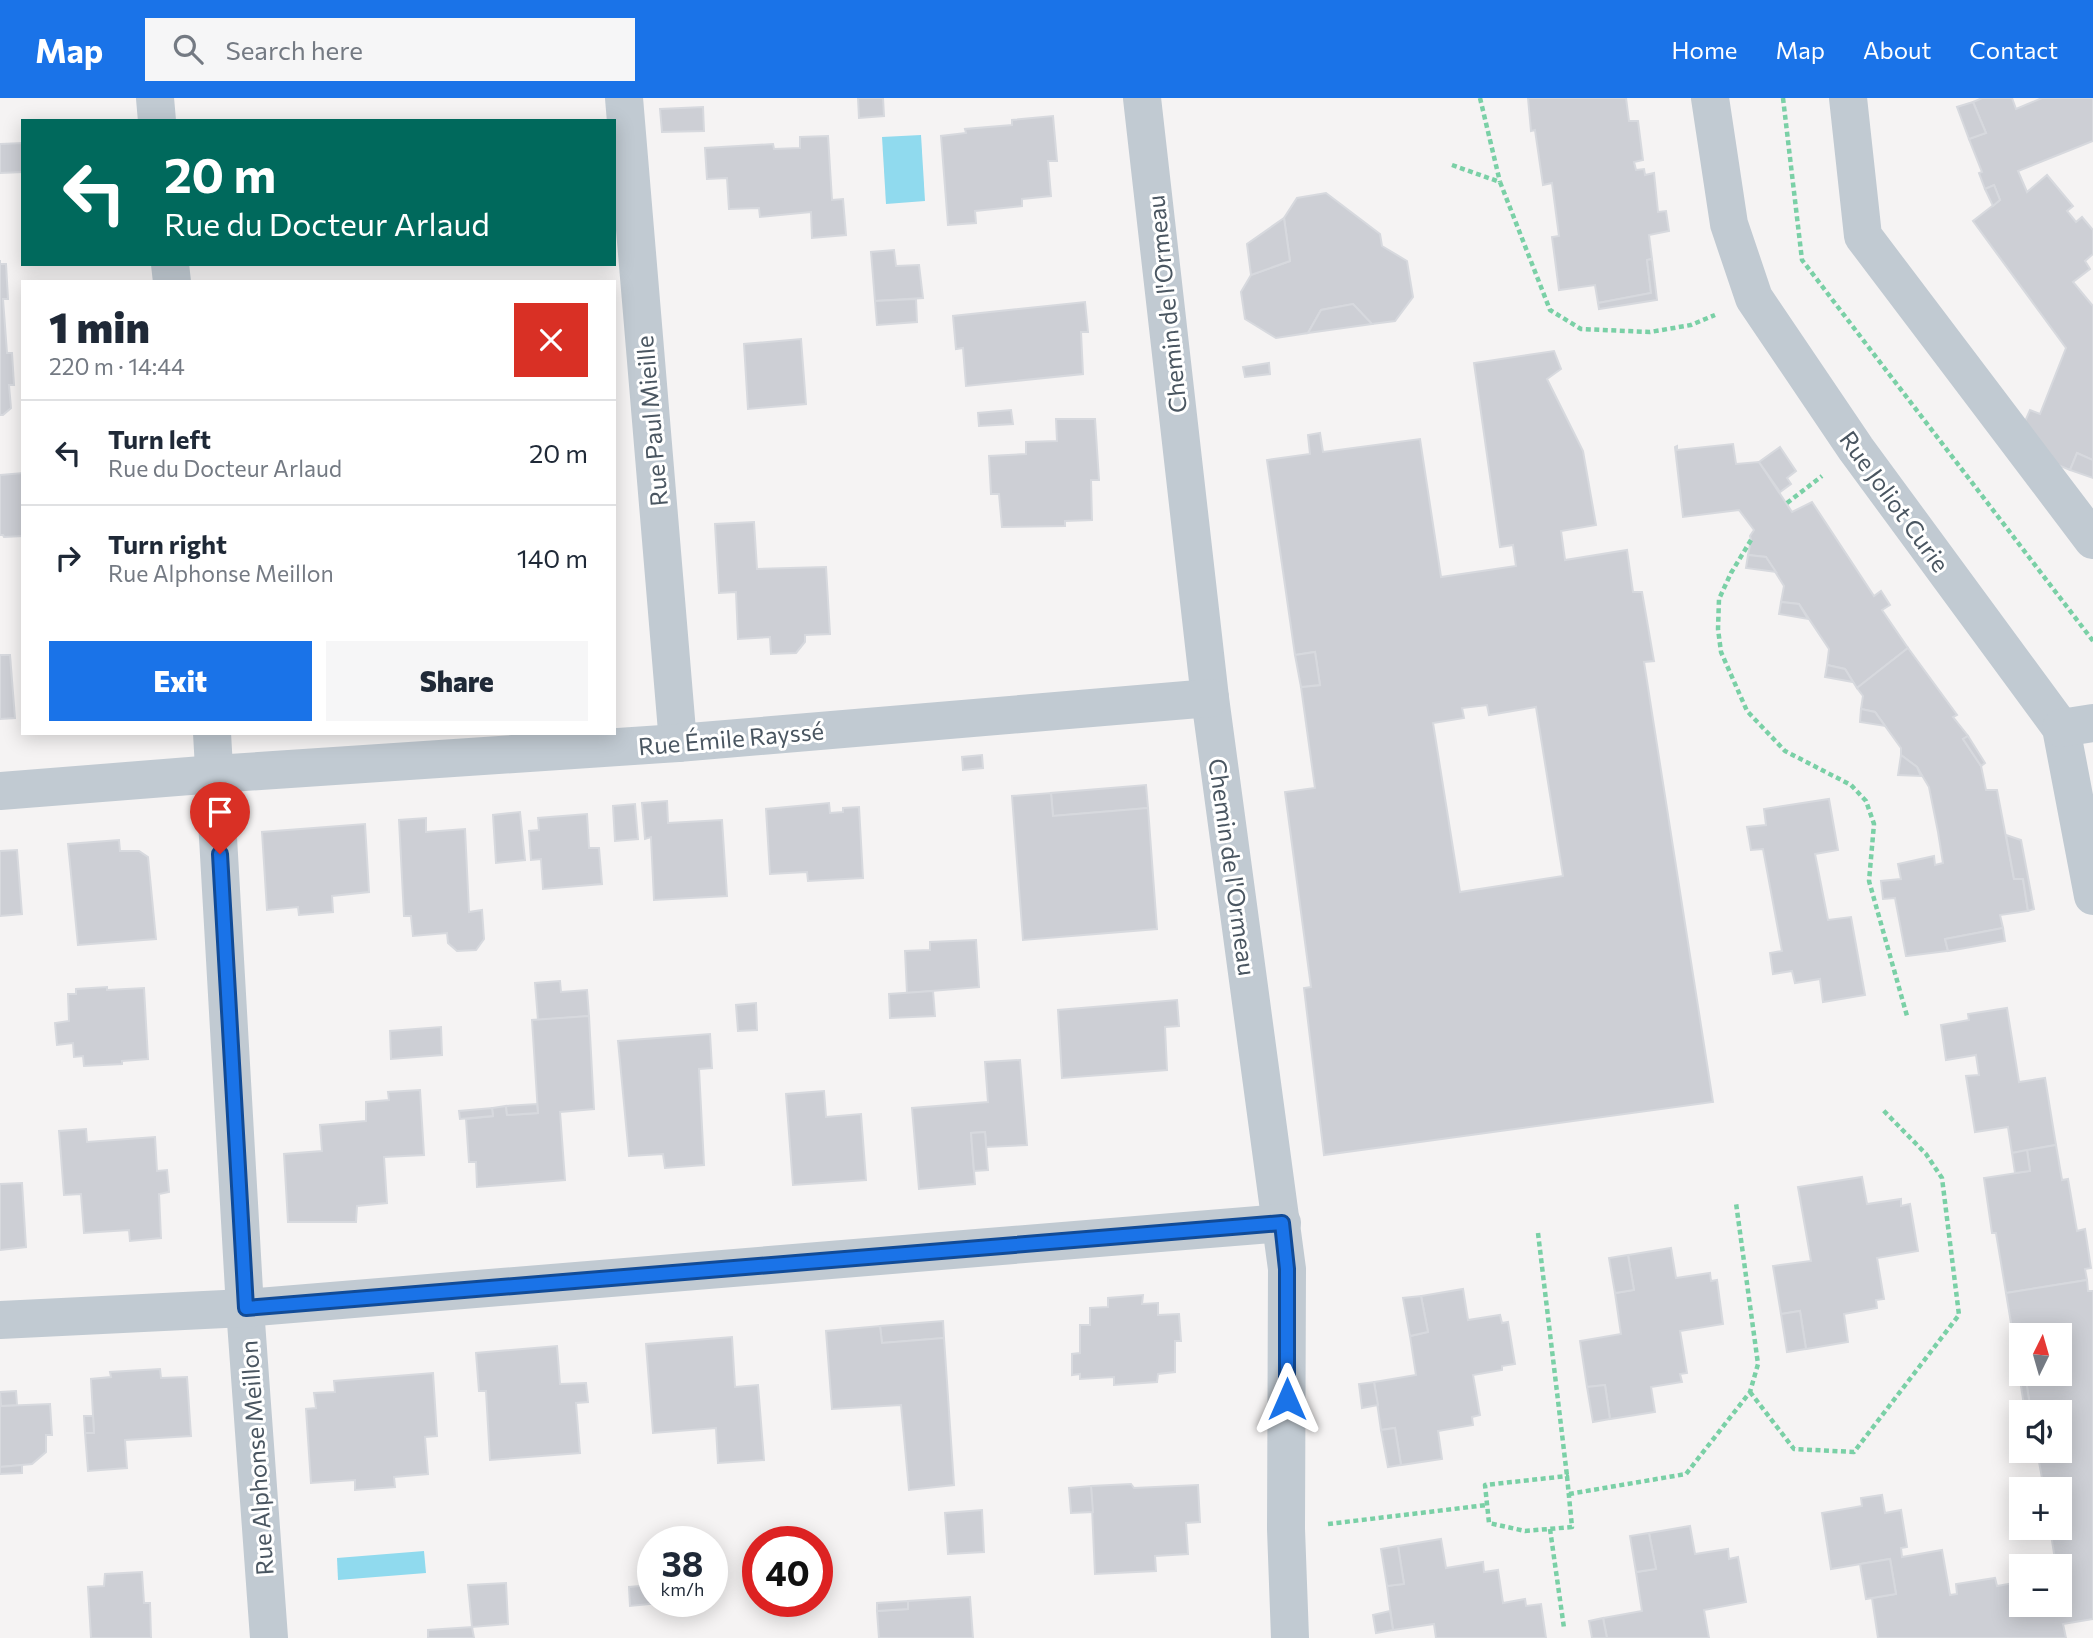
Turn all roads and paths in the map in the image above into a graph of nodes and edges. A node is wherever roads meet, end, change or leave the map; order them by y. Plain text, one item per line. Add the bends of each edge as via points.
1 (155, 98) edge
2 (624, 98) edge
3 (1142, 98) edge
4 (1480, 98) edge
5 (1710, 98) edge
6 (1783, 98) edge
7 (1848, 98) edge
8 (157, 119) edge
9 (1452, 165) dead end
10 (1500, 183) junction
11 (1754, 298) junction
12 (1751, 540) dead end
13 (2093, 540) edge
14 (2093, 641) edge
15 (1210, 698) junction
16 (2077, 725) edge
17 (212, 735) edge
18 (678, 743) junction
19 (215, 774) junction
20 (0, 791) edge
21 (2093, 896) edge
22 (1907, 1016) dead end
23 (1883, 1110) dead end
24 (1736, 1203) dead end
25 (1282, 1223) junction
26 (1538, 1233) dead end
27 (246, 1308) junction
28 (0, 1320) edge
29 (1750, 1392) junction
30 (1567, 1476) junction
31 (1569, 1494) junction
32 (1487, 1505) junction
33 (1286, 1529) junction
34 (1550, 1529) junction
35 (1564, 1628) dead end
36 (269, 1638) edge
37 (1290, 1638) edge

1 - 8 street
2 - 18 street, Rue Paul Mieille
3 - 15 street, Chemin de l'Ormeau
4 - 10 path
5 - 11 street, Rue Joliot Curie via 1729,224
6 - 14 path via 1802,260
7 - 13 street via 1863,236
9 - 10 path
10 - 11 path via 1550,310 1581,329 1650,332 1691,326
11 - 16 street, Rue Joliot Curie via 1856,449
12 - 22 path via 1719,599 1721,652 1747,711 1785,751 1851,785 1866,802 1874,824 1869,881
15 - 18 street, Rue Émile Rayssé
15 - 25 street, Chemin de l'Ormeau
16 - 21 street, Rue Joliot Curie
17 - 19 street, Rue Alphonse Meillon
18 - 19 street, Rue Émile Rayssé
19 - 20 street, Rue Émile Rayssé
19 - 27 street, Rue Alphonse Meillon
23 - 29 path via 1926,1154 1942,1178 1959,1315 1854,1452 1794,1449
24 - 29 path via 1758,1364
25 - 27 street
25 - 33 street, Chemin de l'Ormeau via 1287,1269
26 - 30 path
27 - 28 street
27 - 36 street, Rue Alphonse Meillon
29 - 31 path via 1686,1474
30 - 31 path
30 - 32 path via 1485,1485
31 - 34 path via 1572,1527
32 - 33 path
32 - 34 path via 1489,1524 1525,1531
33 - 37 street, Chemin de l'Ormeau
34 - 35 path

